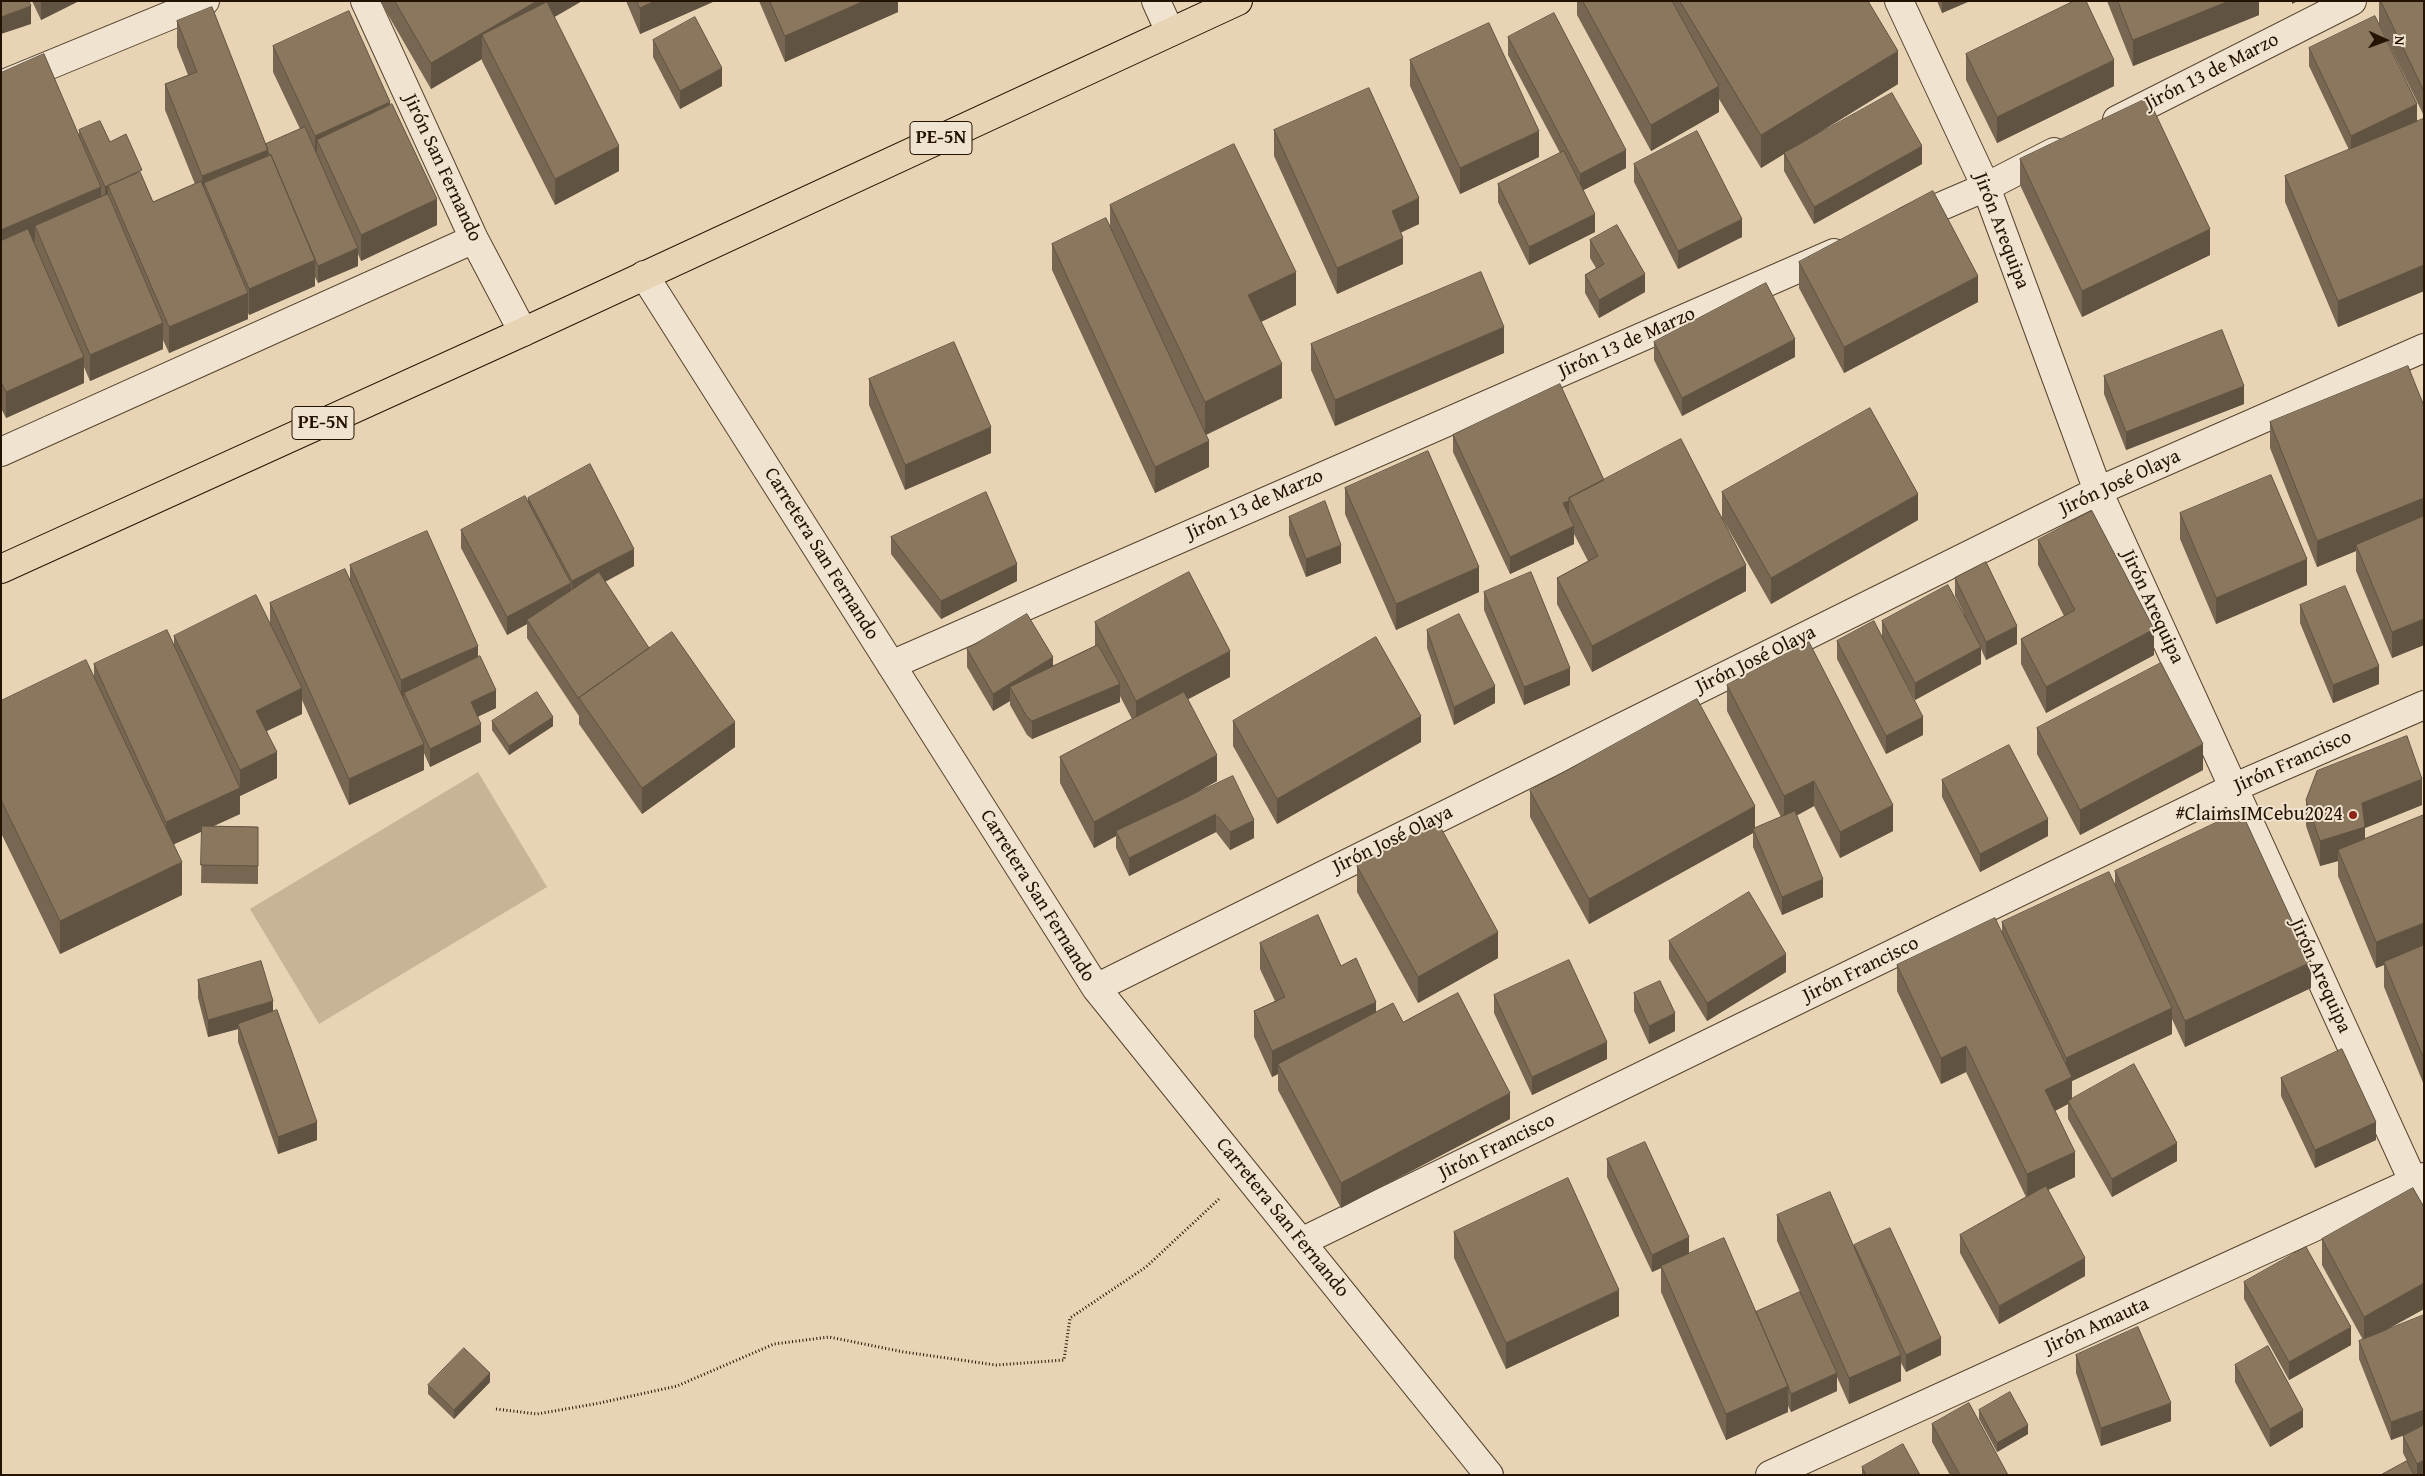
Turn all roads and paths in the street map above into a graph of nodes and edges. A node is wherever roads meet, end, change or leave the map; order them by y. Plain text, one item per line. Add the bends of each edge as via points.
1 (205, 1) edge
2 (365, 1) edge
3 (1156, 1) edge
4 (1238, 1) edge
5 (1893, 1) edge
6 (1899, 1) edge
7 (2352, 1) edge
8 (1170, 32) junction
9 (1, 85) edge
10 (1986, 187) junction
11 (1886, 230) edge
12 (474, 239) junction
13 (1858, 242) edge
14 (644, 275) junction
15 (523, 332) junction
16 (2424, 348) edge
17 (1, 452) edge
18 (2098, 491) junction
19 (1, 569) edge
20 (891, 664) junction
21 (2424, 705) edge
22 (2235, 787) junction
23 (1096, 988) junction
24 (1246, 1174) junction
25 (2420, 1188) edge
26 (1302, 1242) junction
27 (496, 1409) dead end
28 (1489, 1475) edge
29 (1770, 1475) edge

1 - 9 street
2 - 12 street, Jirón San Fernando
3 - 8 street
4 - 8 highway, PE-5N
5 - 10 street
6 - 10 street, Jirón Arequipa
7 - 10 street, Jirón 13 de Marzo
8 - 14 highway, PE-5N
10 - 11 street, Jirón 13 de Marzo
10 - 18 street, Jirón Arequipa
12 - 15 street, Jirón San Fernando
12 - 17 street
13 - 20 street, Jirón 13 de Marzo
14 - 15 highway, PE-5N
14 - 20 street, Carretera San Fernando
15 - 19 highway, PE-5N
16 - 18 street, Jirón José Olaya
18 - 22 street, Jirón Arequipa
18 - 23 street, Jirón José Olaya
20 - 23 street, Carretera San Fernando
21 - 22 street, Jirón Francisco
22 - 25 street, Jirón Arequipa
22 - 26 street, Jirón Francisco
23 - 24 street, Carretera San Fernando
24 - 26 street, Carretera San Fernando
24 - 27 path via 1146,1267 1070,1318 1064,1360 996,1365 829,1337 774,1344 677,1386 600,1403 537,1414
25 - 29 street, Jirón Amauta
26 - 28 street, Carretera San Fernando

